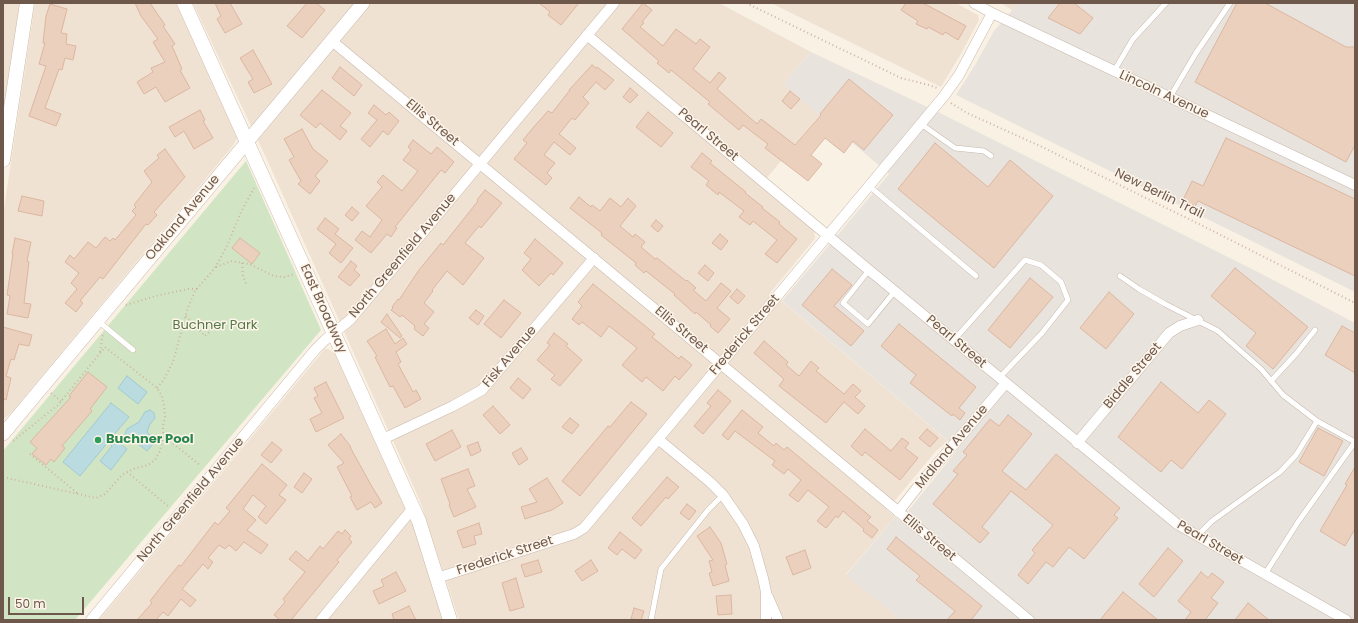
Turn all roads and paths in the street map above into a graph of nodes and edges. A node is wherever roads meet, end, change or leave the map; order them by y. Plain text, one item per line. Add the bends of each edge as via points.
1 (27, 3) edge
2 (184, 3) edge
3 (363, 3) edge
4 (614, 3) edge
5 (746, 3) edge
6 (974, 3) edge
7 (1166, 3) edge
8 (1230, 3) edge
9 (990, 8) edge
10 (587, 35) junction
11 (332, 41) junction
12 (1114, 71) junction
13 (934, 87) dead end
14 (1170, 97) junction
15 (953, 105) dead end
16 (921, 124) junction
17 (248, 142) junction
18 (991, 156) dead end
19 (3, 160) edge
20 (481, 163) junction
21 (256, 185) dead end
22 (1355, 185) edge
23 (869, 186) junction
24 (828, 235) junction
25 (594, 258) junction
26 (242, 263) junction
27 (215, 268) junction
28 (870, 270) junction
29 (296, 274) dead end
30 (976, 276) dead end
31 (1120, 276) dead end
32 (247, 286) dead end
33 (197, 289) junction
34 (895, 291) junction
35 (1355, 303) edge
36 (126, 305) dead end
37 (186, 316) junction
38 (97, 320) junction
39 (1198, 320) junction
40 (221, 322) dead end
41 (1315, 330) dead end
42 (103, 333) dead end
43 (334, 333) junction
44 (954, 340) junction
45 (133, 350) dead end
46 (100, 353) junction
47 (721, 363) junction
48 (1002, 380) junction
49 (1271, 381) junction
50 (157, 388) junction
51 (51, 393) dead end
52 (61, 401) junction
53 (1317, 421) junction
54 (6, 433) edge
55 (163, 437) junction
56 (658, 438) junction
57 (383, 439) junction
58 (1077, 442) junction
59 (1355, 442) edge
60 (30, 454) dead end
61 (201, 466) dead end
62 (127, 472) junction
63 (3, 477) edge
64 (78, 494) junction
65 (723, 495) junction
66 (168, 506) dead end
67 (413, 508) junction
68 (898, 512) junction
69 (1197, 536) junction
70 (1265, 574) junction
71 (437, 578) junction
72 (766, 592) junction
73 (94, 617) edge
74 (321, 620) edge
75 (450, 620) edge
76 (651, 620) edge
77 (766, 620) edge
78 (778, 620) edge
79 (1028, 620) edge
80 (1346, 620) edge

1 - 19 main road
2 - 17 main road, East Broadway
3 - 11 street, Oakland Avenue
4 - 10 street, North Greenfield Avenue
5 - 13 path via 901,78
6 - 9 street, Lincoln Avenue
7 - 12 lane via 1133,39
8 - 14 lane via 1196,52
9 - 12 street, Lincoln Avenue
9 - 16 street, Frederick Street via 959,75
10 - 20 street, North Greenfield Avenue
10 - 24 street, Pearl Street
11 - 17 street, Oakland Avenue
11 - 20 street, Ellis Street
12 - 14 street, Lincoln Avenue
14 - 22 street, Lincoln Avenue
15 - 35 path, New Berlin Trail
16 - 18 lane via 955,148 984,151
16 - 23 street, Frederick Street
17 - 38 street, Oakland Avenue
17 - 43 main road, East Broadway
20 - 25 street, Ellis Street
20 - 43 street, North Greenfield Avenue via 350,320
21 - 27 path
23 - 24 street, Frederick Street
23 - 30 lane
24 - 28 street, Pearl Street
24 - 47 street, Frederick Street
25 - 47 street, Ellis Street
25 - 57 street, Fisk Avenue via 482,390
26 - 27 path via 232,261
26 - 29 path via 274,276
26 - 32 path
27 - 33 path
28 - 34 street, Pearl Street
28 - 34 lane via 843,303 868,324
31 - 39 lane
33 - 36 path via 156,296
33 - 37 path
34 - 44 street, Pearl Street
37 - 40 path via 205,336
37 - 50 path via 174,362
38 - 45 lane
38 - 54 street, Oakland Avenue
39 - 49 lane via 1218,331
39 - 58 street, Biddle Street via 1180,326 1170,333
41 - 49 lane
42 - 46 path
43 - 57 main road, East Broadway
43 - 73 street, North Greenfield Avenue via 315,350
44 - 48 street, Pearl Street
44 - 48 lane via 1025,260 1041,265 1061,282 1068,300
46 - 50 path via 105,347
46 - 52 path
47 - 56 street, Frederick Street
47 - 68 street, Ellis Street
48 - 58 street, Pearl Street
48 - 68 street, Midland Avenue
49 - 53 lane via 1283,395
50 - 55 path via 164,406
51 - 52 path
52 - 54 path
53 - 59 lane
53 - 69 lane via 1296,455 1280,472 1212,521
55 - 61 path
55 - 62 path via 155,460
56 - 65 street
56 - 71 street, Frederick Street via 584,528
57 - 67 main road, East Broadway
58 - 69 street, Pearl Street via 1166,516
59 - 70 lane via 1298,522
60 - 64 path
62 - 64 path via 105,494 96,498
62 - 66 path
63 - 64 path
65 - 72 street via 743,524 754,546
65 - 76 lane via 661,569
67 - 71 main road, East Broadway
67 - 74 street
68 - 79 street, Ellis Street
69 - 70 street, Pearl Street
70 - 80 street, Pearl Street
71 - 75 main road, East Broadway
72 - 77 street
72 - 78 street

